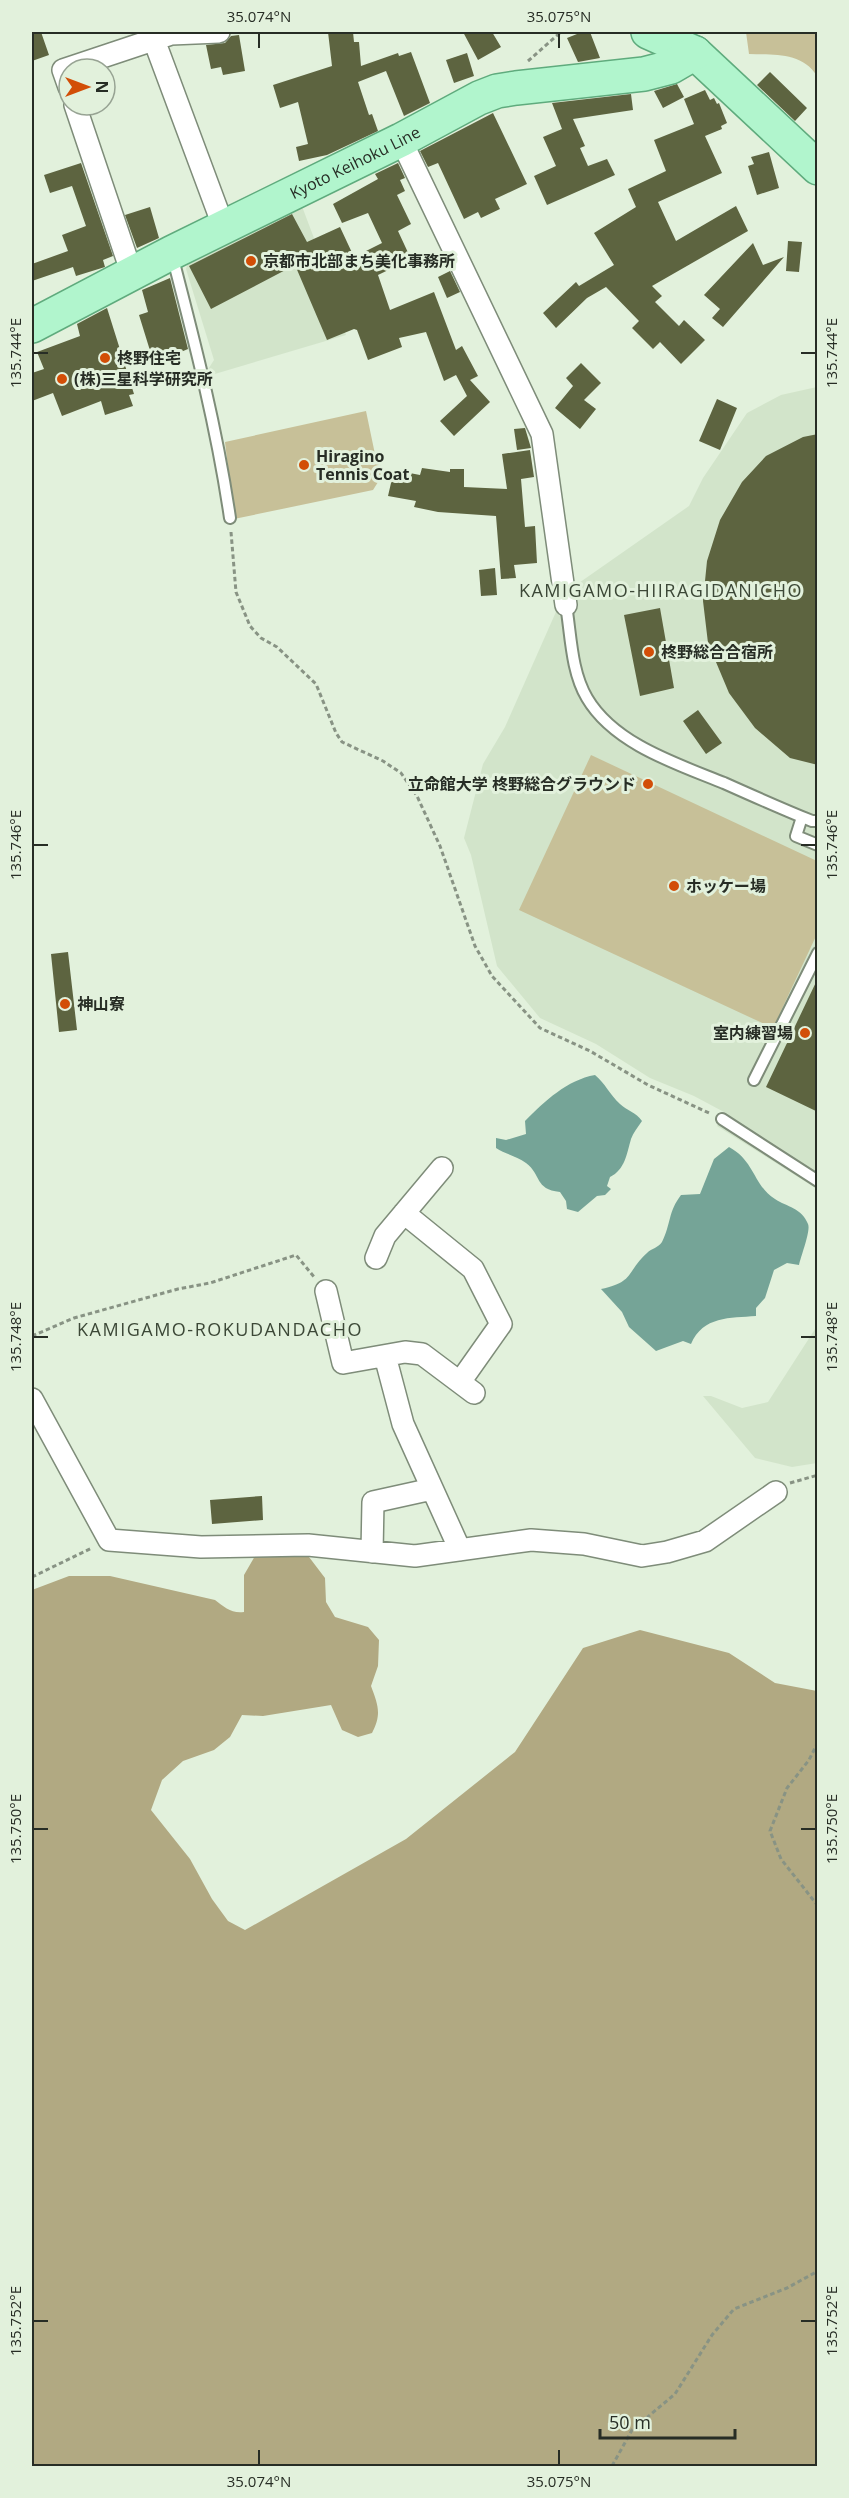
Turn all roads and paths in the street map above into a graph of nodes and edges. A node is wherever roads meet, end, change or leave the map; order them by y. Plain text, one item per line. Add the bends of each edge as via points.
1 (219, 32) edge
2 (648, 32) edge
3 (154, 40) junction
4 (694, 53) junction
5 (102, 57) edge
6 (79, 117) edge
7 (401, 140) junction
8 (818, 168) edge
9 (224, 228) junction
10 (171, 254) junction
11 (132, 274) junction
12 (36, 320) edge
13 (230, 518) joint
14 (567, 605) joint
15 (802, 817) junction
16 (818, 821) edge
17 (818, 845) edge
18 (818, 953) edge
19 (754, 1080) dead end
20 (722, 1119) joint
21 (442, 1168) dead end
22 (818, 1181) edge
23 (404, 1213) junction
24 (376, 1258) dead end
25 (326, 1291) joint
26 (32, 1336) edge
27 (386, 1356) junction
28 (32, 1399) edge
29 (818, 1475) edge
30 (432, 1489) junction
31 (776, 1492) joint
32 (109, 1540) junction
33 (460, 1550) junction
34 (372, 1552) junction
35 (32, 1578) edge
36 (818, 1742) edge
37 (818, 1906) edge
38 (818, 2271) edge
39 (612, 2466) edge

1 - 3 street via 171,34
2 - 4 main road
3 - 5 street
3 - 9 street
4 - 7 main road, Kyoto Keihoku Line via 671,67 644,74 497,91
4 - 8 main road
6 - 11 street
7 - 9 main road, Kyoto Keihoku Line
7 - 14 street via 542,434
9 - 10 main road, Kyoto Keihoku Line
10 - 11 main road, Kyoto Keihoku Line
10 - 13 lane via 204,375
11 - 12 main road, Kyoto Keihoku Line
13 - 20 path via 236,592 250,626 316,684 342,742 401,772 422,806 475,946 492,975 540,1028
14 - 15 lane via 579,679 587,698 606,722 634,742 685,767
15 - 16 lane
15 - 17 lane via 796,836
18 - 19 lane
20 - 22 lane
21 - 23 street
23 - 24 street via 386,1236
23 - 27 street via 473,1269 501,1324 467,1388 422,1354
25 - 26 path via 296,1256 74,1318
25 - 27 street via 343,1364
27 - 30 street via 403,1425
28 - 32 street
29 - 31 path via 795,1480
30 - 33 street
30 - 34 street via 373,1502
31 - 33 street via 705,1541 667,1552 642,1556 584,1544 531,1540
32 - 34 street via 201,1546 308,1545
32 - 35 path
33 - 34 street via 415,1556
36 - 37 path via 787,1788 770,1831 781,1859
38 - 39 path via 734,2309 712,2335 675,2394 632,2430

